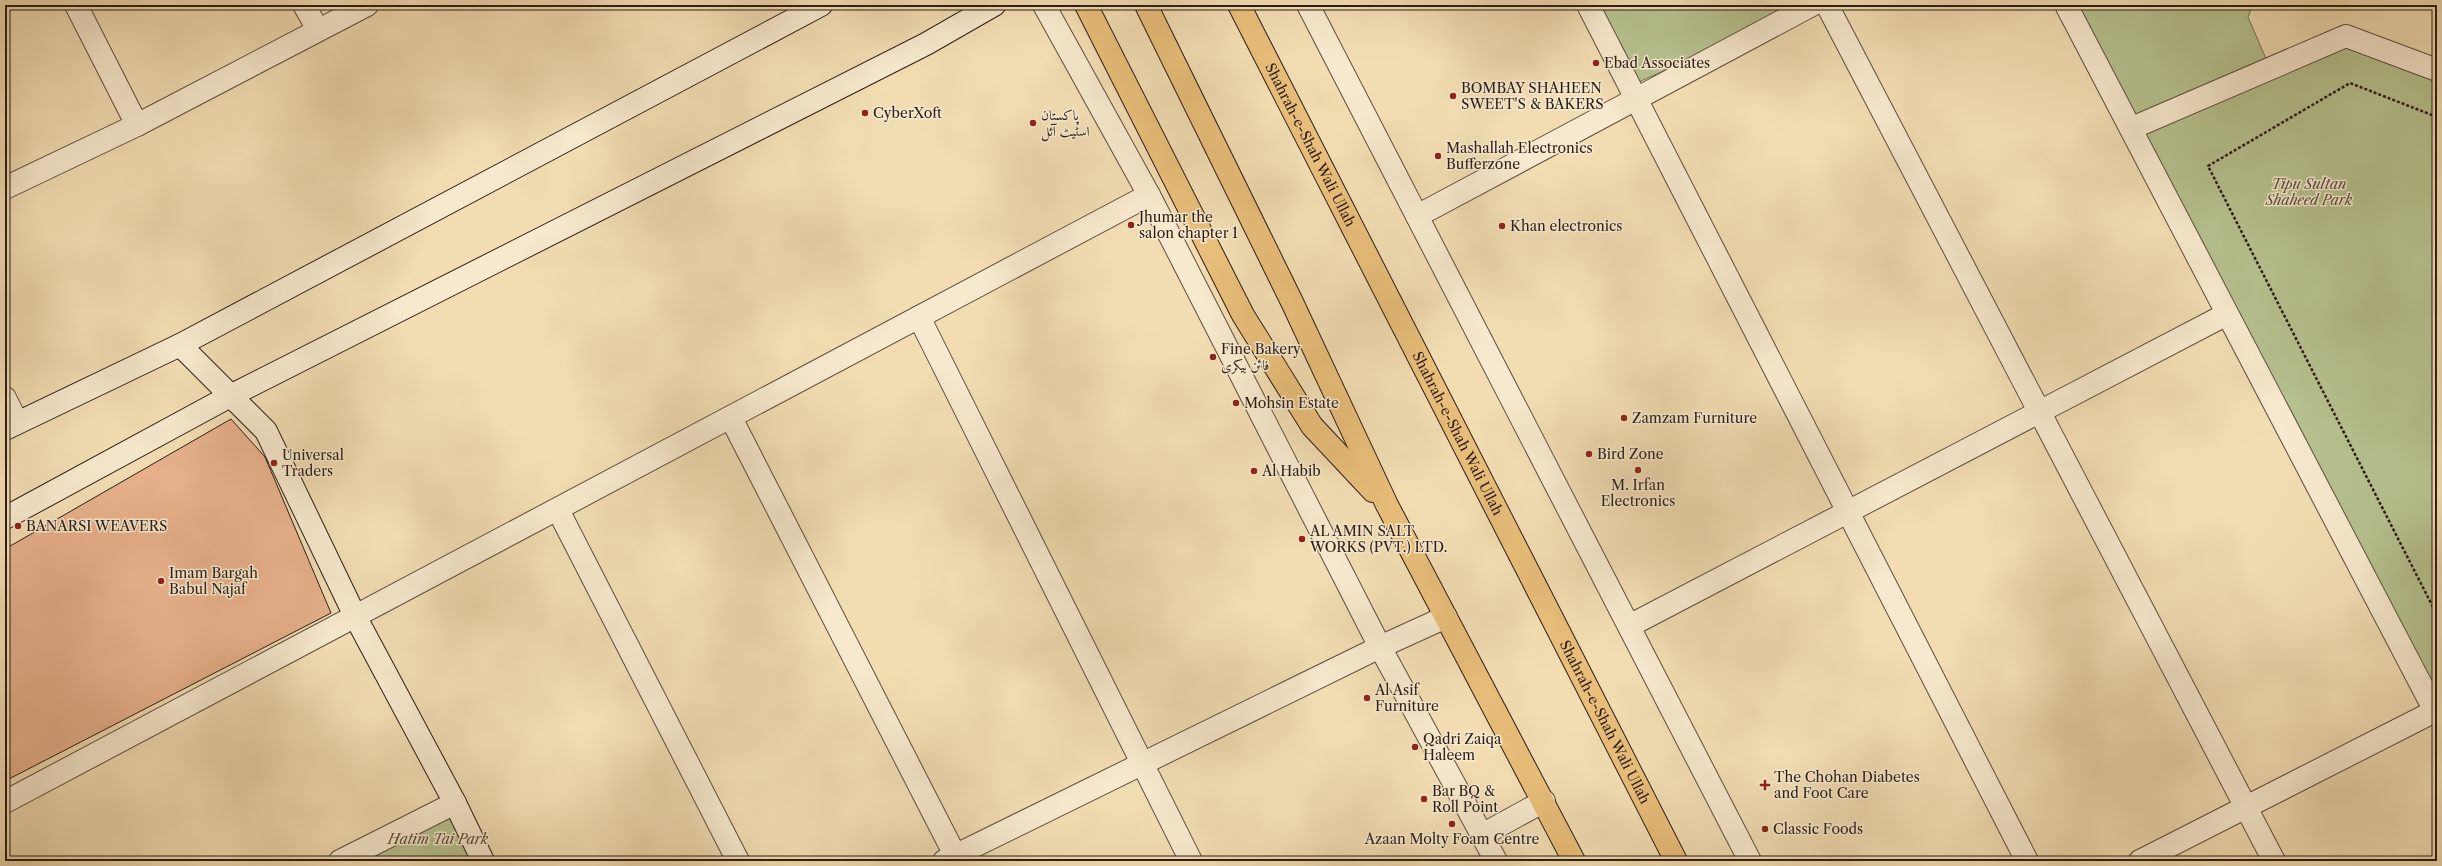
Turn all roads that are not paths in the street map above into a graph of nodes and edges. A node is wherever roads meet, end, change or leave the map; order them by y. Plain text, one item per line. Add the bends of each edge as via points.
1 (76, 5) edge
2 (304, 5) edge
3 (367, 5) edge
4 (821, 5) edge
5 (994, 5) edge
6 (1044, 5) edge
7 (1086, 5) edge
8 (1146, 5) edge
9 (1239, 5) edge
10 (1308, 5) edge
11 (1588, 5) edge
12 (1812, 5) edge
13 (1827, 5) edge
14 (2066, 5) edge
15 (318, 30) junction
16 (2437, 70) edge
17 (1637, 99) junction
18 (137, 125) junction
19 (2132, 128) junction
20 (5, 188) edge
21 (1149, 194) junction
22 (1417, 216) junction
23 (2227, 314) junction
24 (920, 317) junction
25 (180, 345) junction
26 (232, 395) junction
27 (5, 398) edge
28 (2040, 412) junction
29 (731, 418) junction
30 (11, 425) edge
31 (1387, 505) junction
32 (558, 510) junction
33 (1848, 512) junction
34 (5, 518) edge
35 (355, 616) junction
36 (1446, 617) junction
37 (1629, 626) junction
38 (1380, 647) junction
39 (2436, 713) edge
40 (1142, 763) junction
41 (1544, 801) junction
42 (5, 802) edge
43 (455, 802) junction
44 (2246, 807) junction
45 (1482, 835) junction
46 (953, 859) edge
47 (340, 861) edge
48 (483, 861) edge
49 (738, 861) edge
50 (1191, 861) edge
51 (1496, 861) edge
52 (1574, 861) edge
53 (1676, 861) edge
54 (1750, 861) edge
55 (2027, 861) edge
56 (2140, 861) edge
57 (2274, 861) edge

1 - 18 street
2 - 15 street
3 - 15 street
4 - 25 street
5 - 26 street via 926,44
6 - 21 street
7 - 31 main road via 1243,316 1312,426
8 - 31 main road via 1289,295
9 - 53 main road, Shahrah-e-Shah Wali Ullah
10 - 22 street
11 - 17 street
12 - 17 street
13 - 28 street
14 - 19 street
15 - 18 street
16 - 19 street via 2346,36
17 - 22 street
17 - 33 street
18 - 20 street
19 - 23 street
21 - 24 street
21 - 38 street
22 - 37 street
23 - 28 street
23 - 39 street
24 - 29 street
24 - 40 street
25 - 26 street
25 - 30 street
26 - 34 street
26 - 35 street via 266,431
27 - 30 street
28 - 33 street
28 - 44 street
29 - 32 street
29 - 46 street
31 - 36 main road
32 - 35 street
32 - 49 street
33 - 37 street
33 - 55 street
35 - 42 street
35 - 43 street
36 - 38 street
36 - 41 main road
37 - 54 street
38 - 40 street
38 - 45 street
39 - 44 street
40 - 46 street
40 - 50 street
41 - 45 street
41 - 52 main road
43 - 47 street
43 - 48 street
44 - 56 street
44 - 57 street
45 - 51 street

